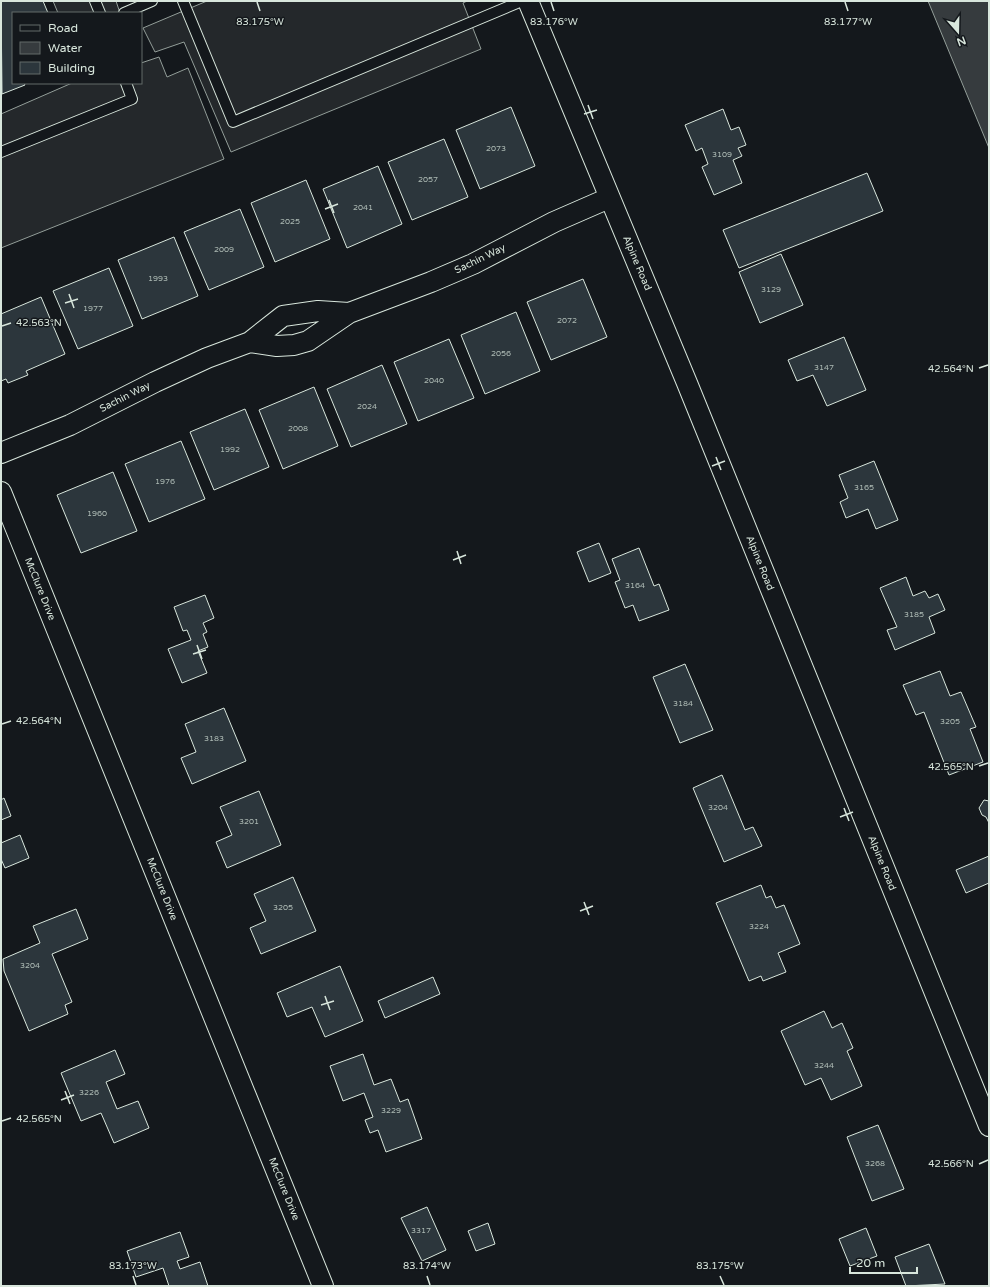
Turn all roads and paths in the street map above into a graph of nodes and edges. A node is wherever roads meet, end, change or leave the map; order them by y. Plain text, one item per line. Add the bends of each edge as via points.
1 (95, 1) edge
2 (152, 1) edge
3 (183, 1) edge
4 (522, 1) edge
5 (528, 1) edge
6 (100, 12) edge
7 (126, 12) edge
8 (126, 84) edge
9 (1, 152) edge
10 (609, 198) junction
11 (349, 314) junction
12 (250, 342) junction
13 (1, 453) edge
14 (1, 492) edge
15 (989, 1126) edge
16 (323, 1286) edge

1 - 6 lane
2 - 7 lane
3 - 4 lane via 233,122
5 - 10 street, Alpine Road
8 - 9 lane via 132,99
10 - 11 street, Sachin Way via 554,222 474,264
10 - 15 street, Alpine Road via 687,383
11 - 12 street, Sachin Way via 308,341 294,345 277,346
11 - 12 street, Sachin Way via 318,311 283,316
12 - 13 street, Sachin Way via 207,358 70,425
14 - 16 street, McClure Drive

